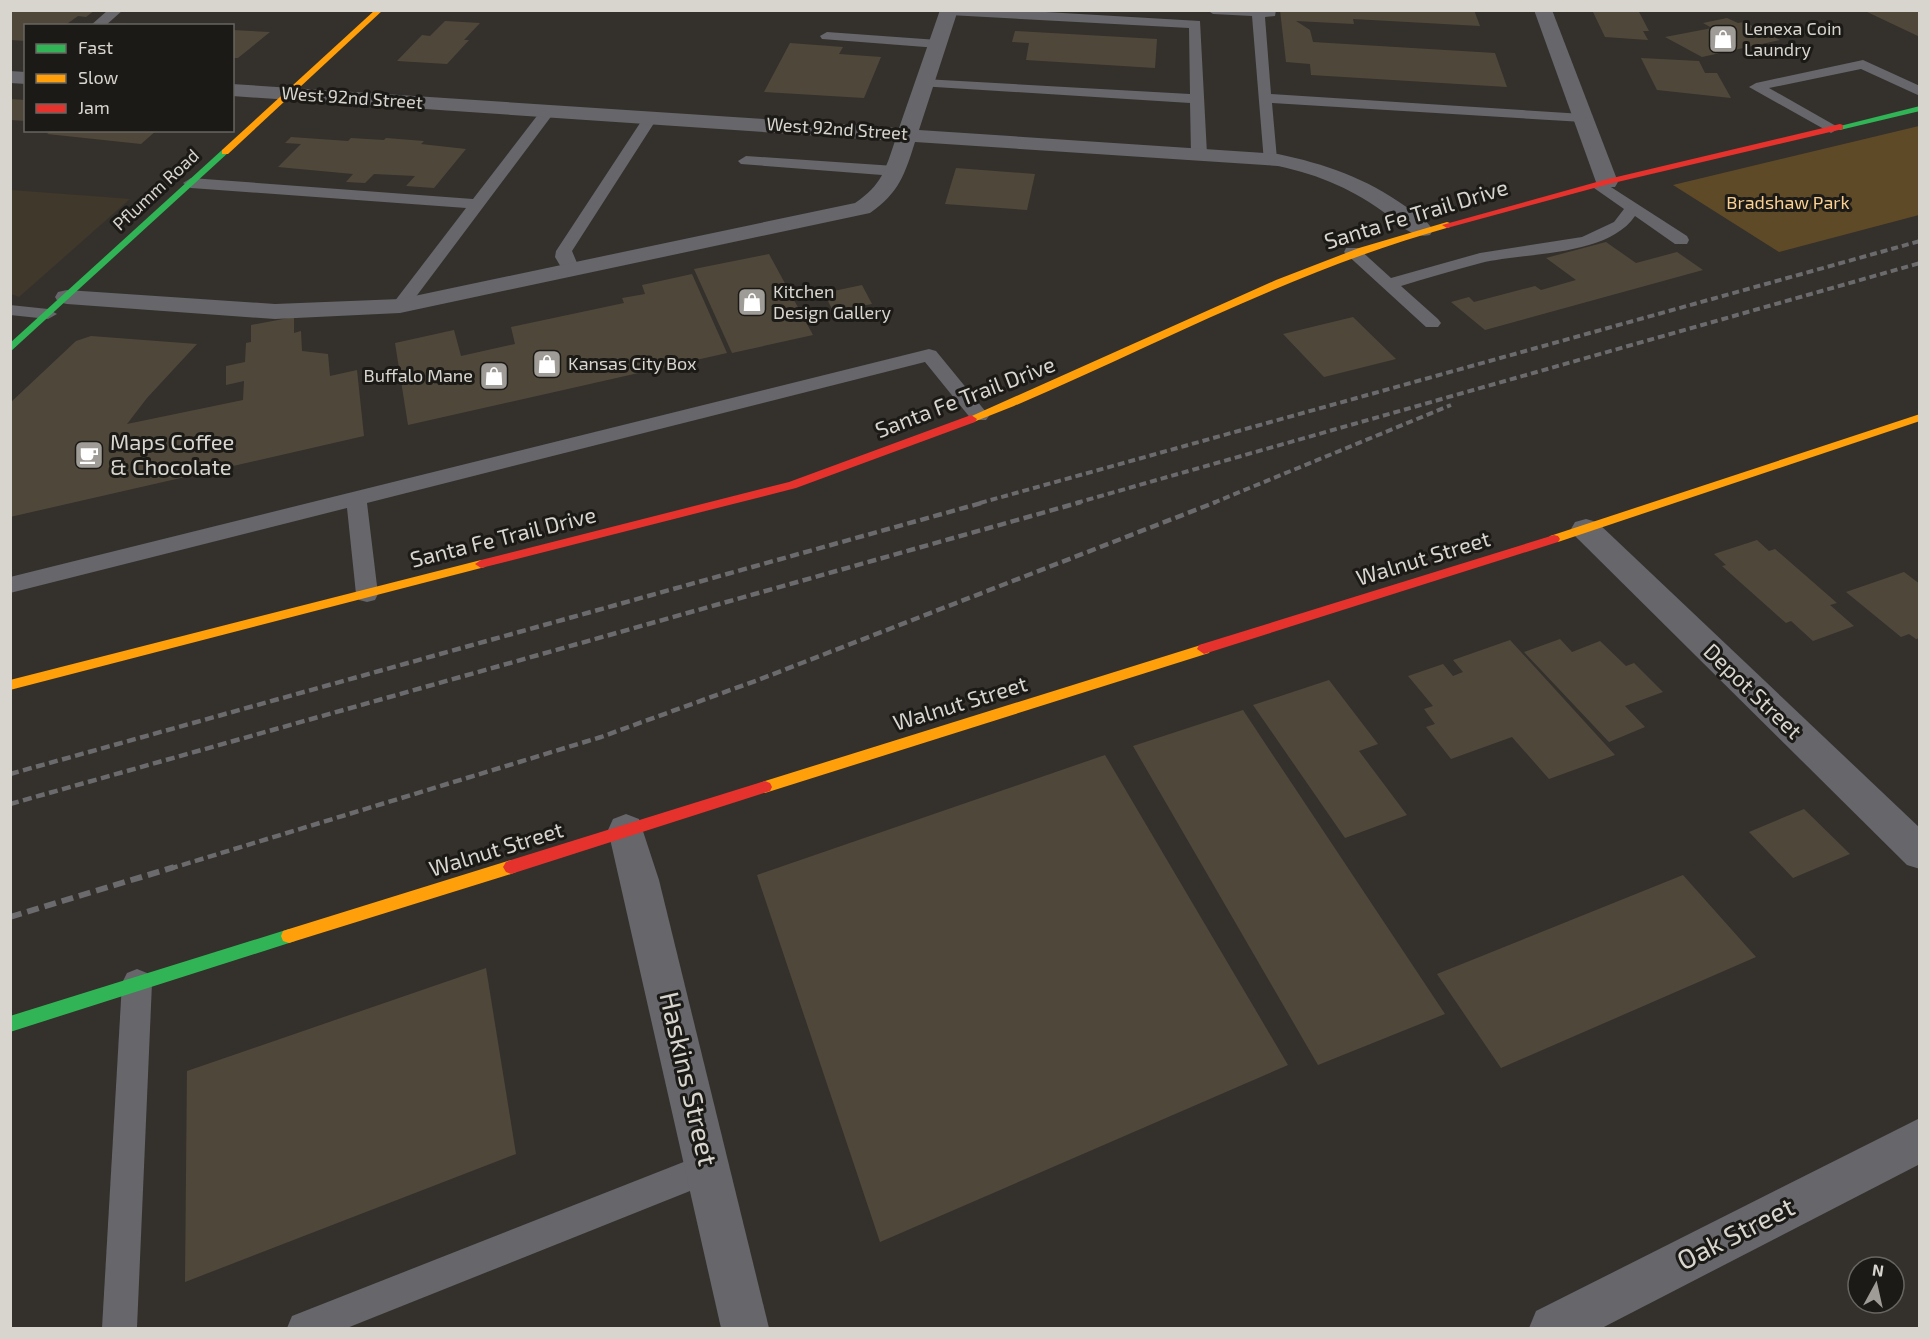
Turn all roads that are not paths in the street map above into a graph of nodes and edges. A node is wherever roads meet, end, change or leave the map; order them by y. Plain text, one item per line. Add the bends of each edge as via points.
1 (117, 10) edge
2 (380, 10) edge
3 (1213, 10) edge
4 (1543, 10) edge
5 (949, 11) edge
6 (1264, 12) edge
7 (99, 24) edge
8 (827, 36) dead end
9 (938, 44) junction
10 (924, 83) junction
11 (234, 90) edge
12 (1920, 92) edge
13 (288, 93) junction
14 (1264, 98) junction
15 (1197, 99) junction
16 (1920, 108) edge
17 (548, 111) junction
18 (651, 117) junction
19 (1583, 118) junction
20 (1831, 129) junction
21 (906, 134) junction
22 (1198, 154) junction
23 (1269, 159) junction
24 (746, 161) dead end
25 (894, 171) junction
26 (191, 183) junction
27 (1603, 183) junction
28 (478, 204) junction
29 (1633, 207) junction
30 (1422, 230) junction
31 (1681, 240) dead end
32 (1352, 252) junction
33 (571, 270) junction
34 (1388, 284) junction
35 (67, 297) junction
36 (400, 306) junction
37 (10, 310) edge
38 (48, 314) junction
39 (1432, 323) dead end
40 (10, 349) edge
41 (980, 416) junction
42 (1920, 417) edge
43 (356, 498) junction
44 (1586, 529) junction
45 (10, 585) edge
46 (367, 594) junction
47 (10, 685) edge
48 (626, 830) junction
49 (1920, 853) edge
50 (137, 984) junction
51 (10, 1024) edge
52 (1920, 1140) edge
53 (709, 1168) junction
54 (119, 1329) edge
55 (304, 1329) edge
56 (745, 1329) edge
57 (1553, 1329) edge

1 - 7 lane
2 - 13 main road, Pflumm Road
3 - 6 lane
4 - 19 street
5 - 9 street
5 - 15 lane via 1195,24
6 - 14 lane
8 - 9 lane
9 - 10 street
10 - 15 lane
10 - 21 street
11 - 13 street, West 92nd Street
12 - 20 lane via 1863,64 1756,87
13 - 17 street, West 92nd Street
13 - 26 main road, Pflumm Road
14 - 19 lane
14 - 23 lane
15 - 22 lane
16 - 20 main road, Santa Fe Trail Drive
17 - 18 street, West 92nd Street
17 - 28 lane
18 - 21 street, West 92nd Street
18 - 33 lane via 564,250
19 - 27 street
20 - 27 main road, Santa Fe Trail Drive
21 - 22 street, West 92nd Street
21 - 25 street
22 - 23 street, West 92nd Street
23 - 30 street, West 92nd Street via 1317,167 1348,178
24 - 25 lane
25 - 33 street via 886,190 862,208
26 - 28 lane
26 - 35 main road, Pflumm Road
27 - 29 lane
27 - 30 main road, Santa Fe Trail Drive
28 - 36 lane
29 - 31 lane
29 - 34 lane via 1620,226 1586,241 1480,258
30 - 32 main road, Santa Fe Trail Drive
32 - 34 lane
32 - 41 main road, Santa Fe Trail Drive
33 - 36 street
34 - 39 lane
35 - 36 street via 181,308 289,312
35 - 38 main road, Pflumm Road
37 - 38 lane
38 - 40 main road, Pflumm Road
41 - 43 lane via 929,355
41 - 46 main road, Santa Fe Trail Drive via 792,485
42 - 44 main road, Walnut Street
43 - 45 lane
43 - 46 lane
44 - 48 main road, Walnut Street
44 - 49 street, Depot Street
46 - 47 main road, Santa Fe Trail Drive
48 - 50 main road, Walnut Street
48 - 53 street, Haskins Street
50 - 51 main road, Walnut Street
50 - 54 lane
52 - 57 street, Oak Street
53 - 55 lane
53 - 56 street, Haskins Street

